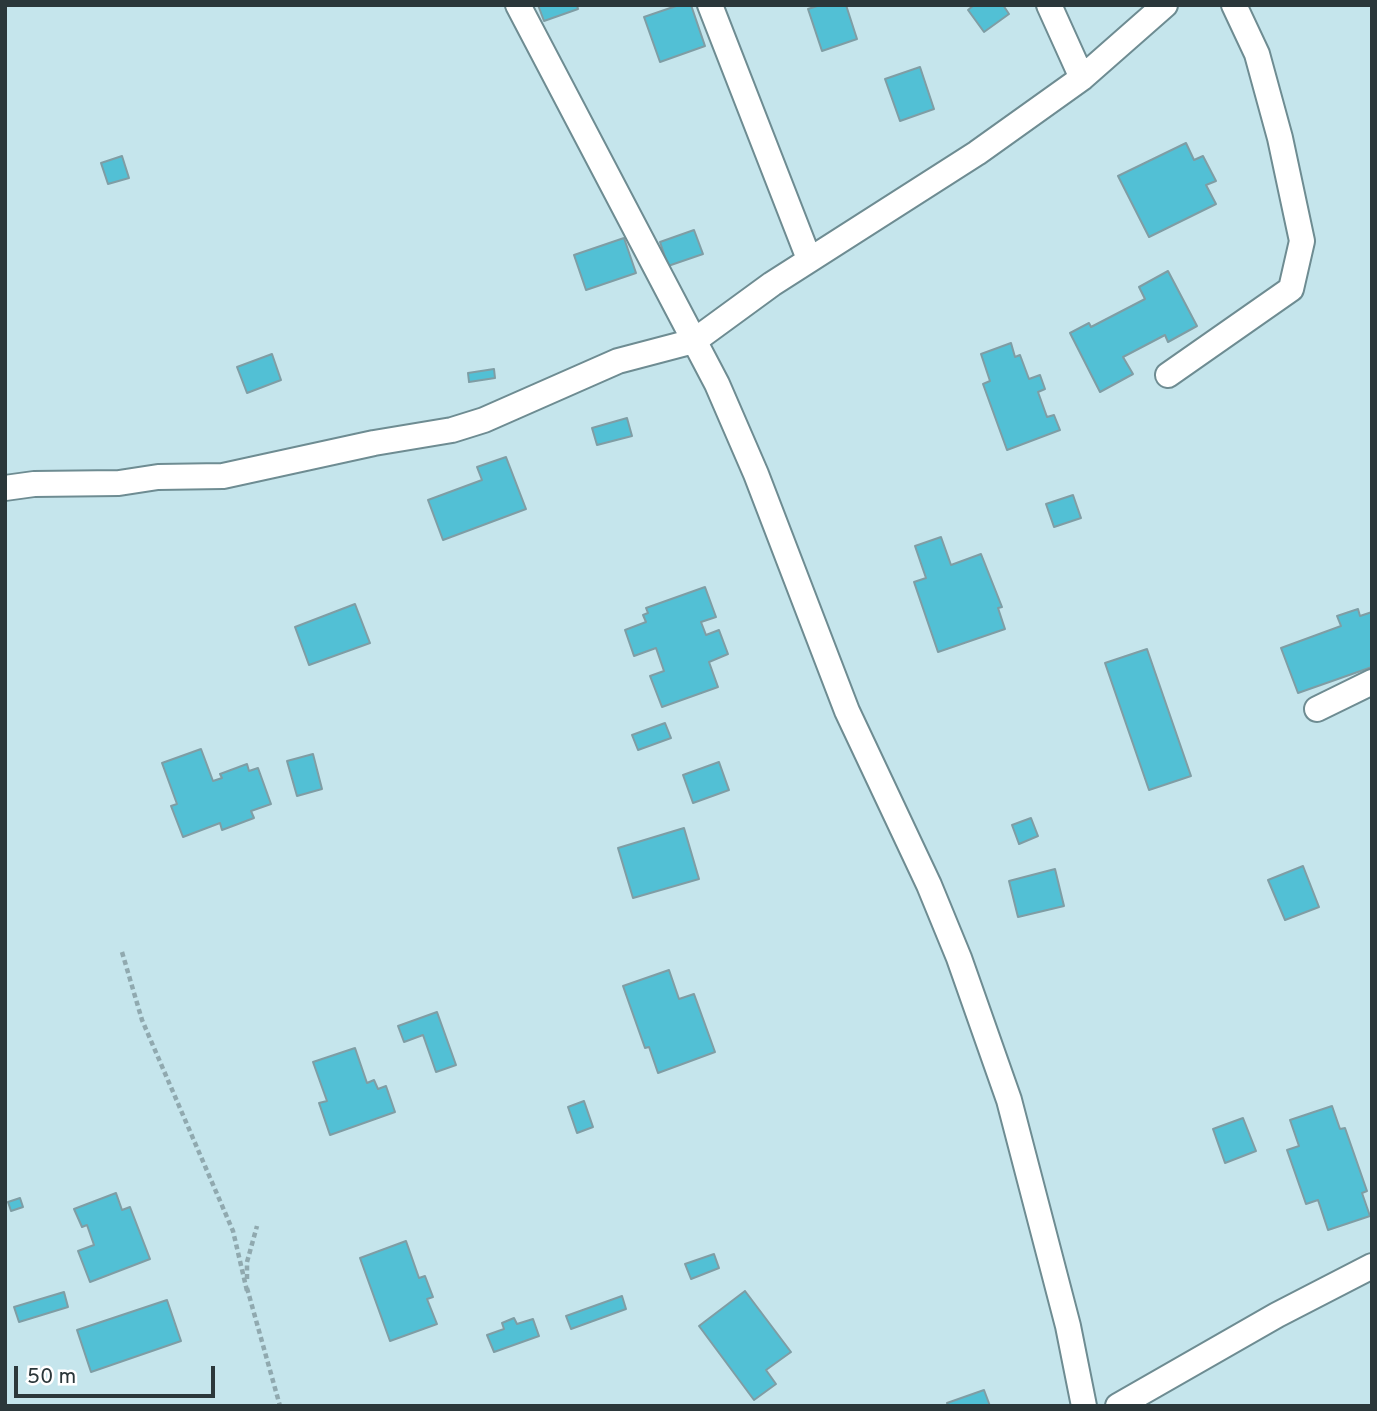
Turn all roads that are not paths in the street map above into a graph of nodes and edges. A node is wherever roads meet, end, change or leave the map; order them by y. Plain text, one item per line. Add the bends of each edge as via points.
1 (518, 5) edge
2 (710, 5) edge
3 (1049, 5) edge
4 (1165, 5) edge
5 (1234, 5) edge
6 (1082, 78) junction
7 (809, 259) junction
8 (694, 341) junction
9 (1168, 375) dead end
10 (5, 488) edge
11 (1372, 682) edge
12 (1317, 709) dead end
13 (1372, 1266) edge
14 (1084, 1406) edge
15 (1118, 1406) edge

1 - 8 street
2 - 7 street
3 - 6 street
4 - 6 street
5 - 9 street via 1257,54 1302,241 1291,289
6 - 7 street via 977,153
7 - 8 street
8 - 10 street via 618,361 452,430 223,476
8 - 14 street via 756,474 846,711 929,885 986,1028 1030,1176
11 - 12 street
13 - 15 street

